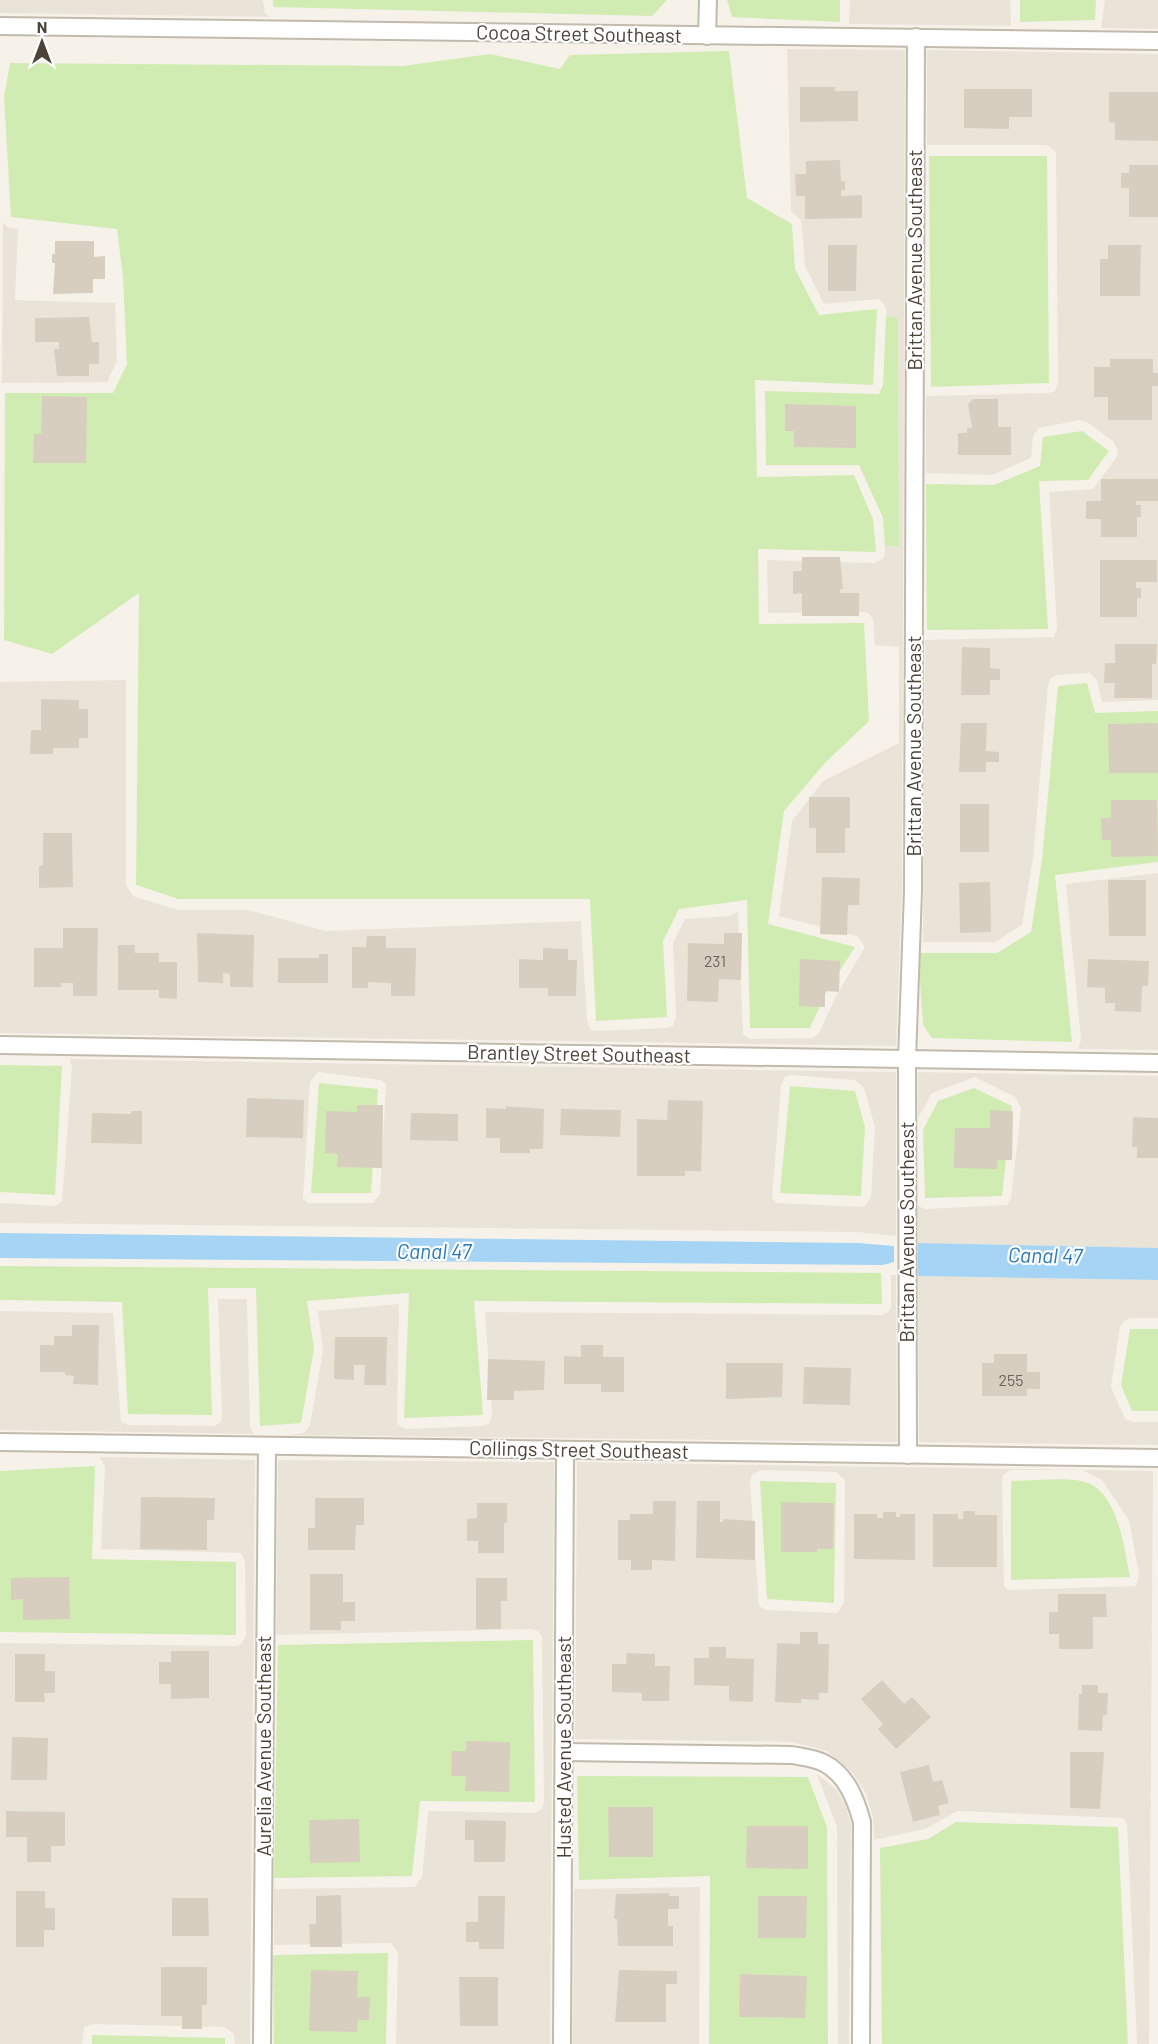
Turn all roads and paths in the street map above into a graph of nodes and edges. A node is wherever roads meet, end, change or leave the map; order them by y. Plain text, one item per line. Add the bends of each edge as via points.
1 (708, 0) edge
2 (0, 26) edge
3 (707, 36) junction
4 (916, 37) junction
5 (1158, 42) edge
6 (0, 1045) edge
7 (907, 1059) junction
8 (1158, 1063) edge
9 (0, 1442) edge
10 (267, 1447) junction
11 (565, 1449) junction
12 (908, 1455) junction
13 (1158, 1458) edge
14 (564, 1752) junction
15 (262, 2044) edge
16 (562, 2044) edge
17 (861, 2044) edge

1 - 3 street
2 - 3 street, Cocoa Street Southeast
3 - 4 street, Cocoa Street Southeast
4 - 5 street, Cocoa Street Southeast
4 - 7 street, Brittan Avenue Southeast via 913,891
6 - 7 street, Brantley Street Southeast
7 - 8 street, Brantley Street Southeast
7 - 12 street, Brittan Avenue Southeast
9 - 10 street, Collings Street Southeast
10 - 11 street, Collings Street Southeast
10 - 15 street, Aurelia Avenue Southeast
11 - 12 street, Collings Street Southeast
11 - 14 street, Husted Avenue Southeast
12 - 13 street, Collings Street Southeast
14 - 16 street, Husted Avenue Southeast
14 - 17 street via 792,1755 825,1763 845,1782 856,1800 862,1822

